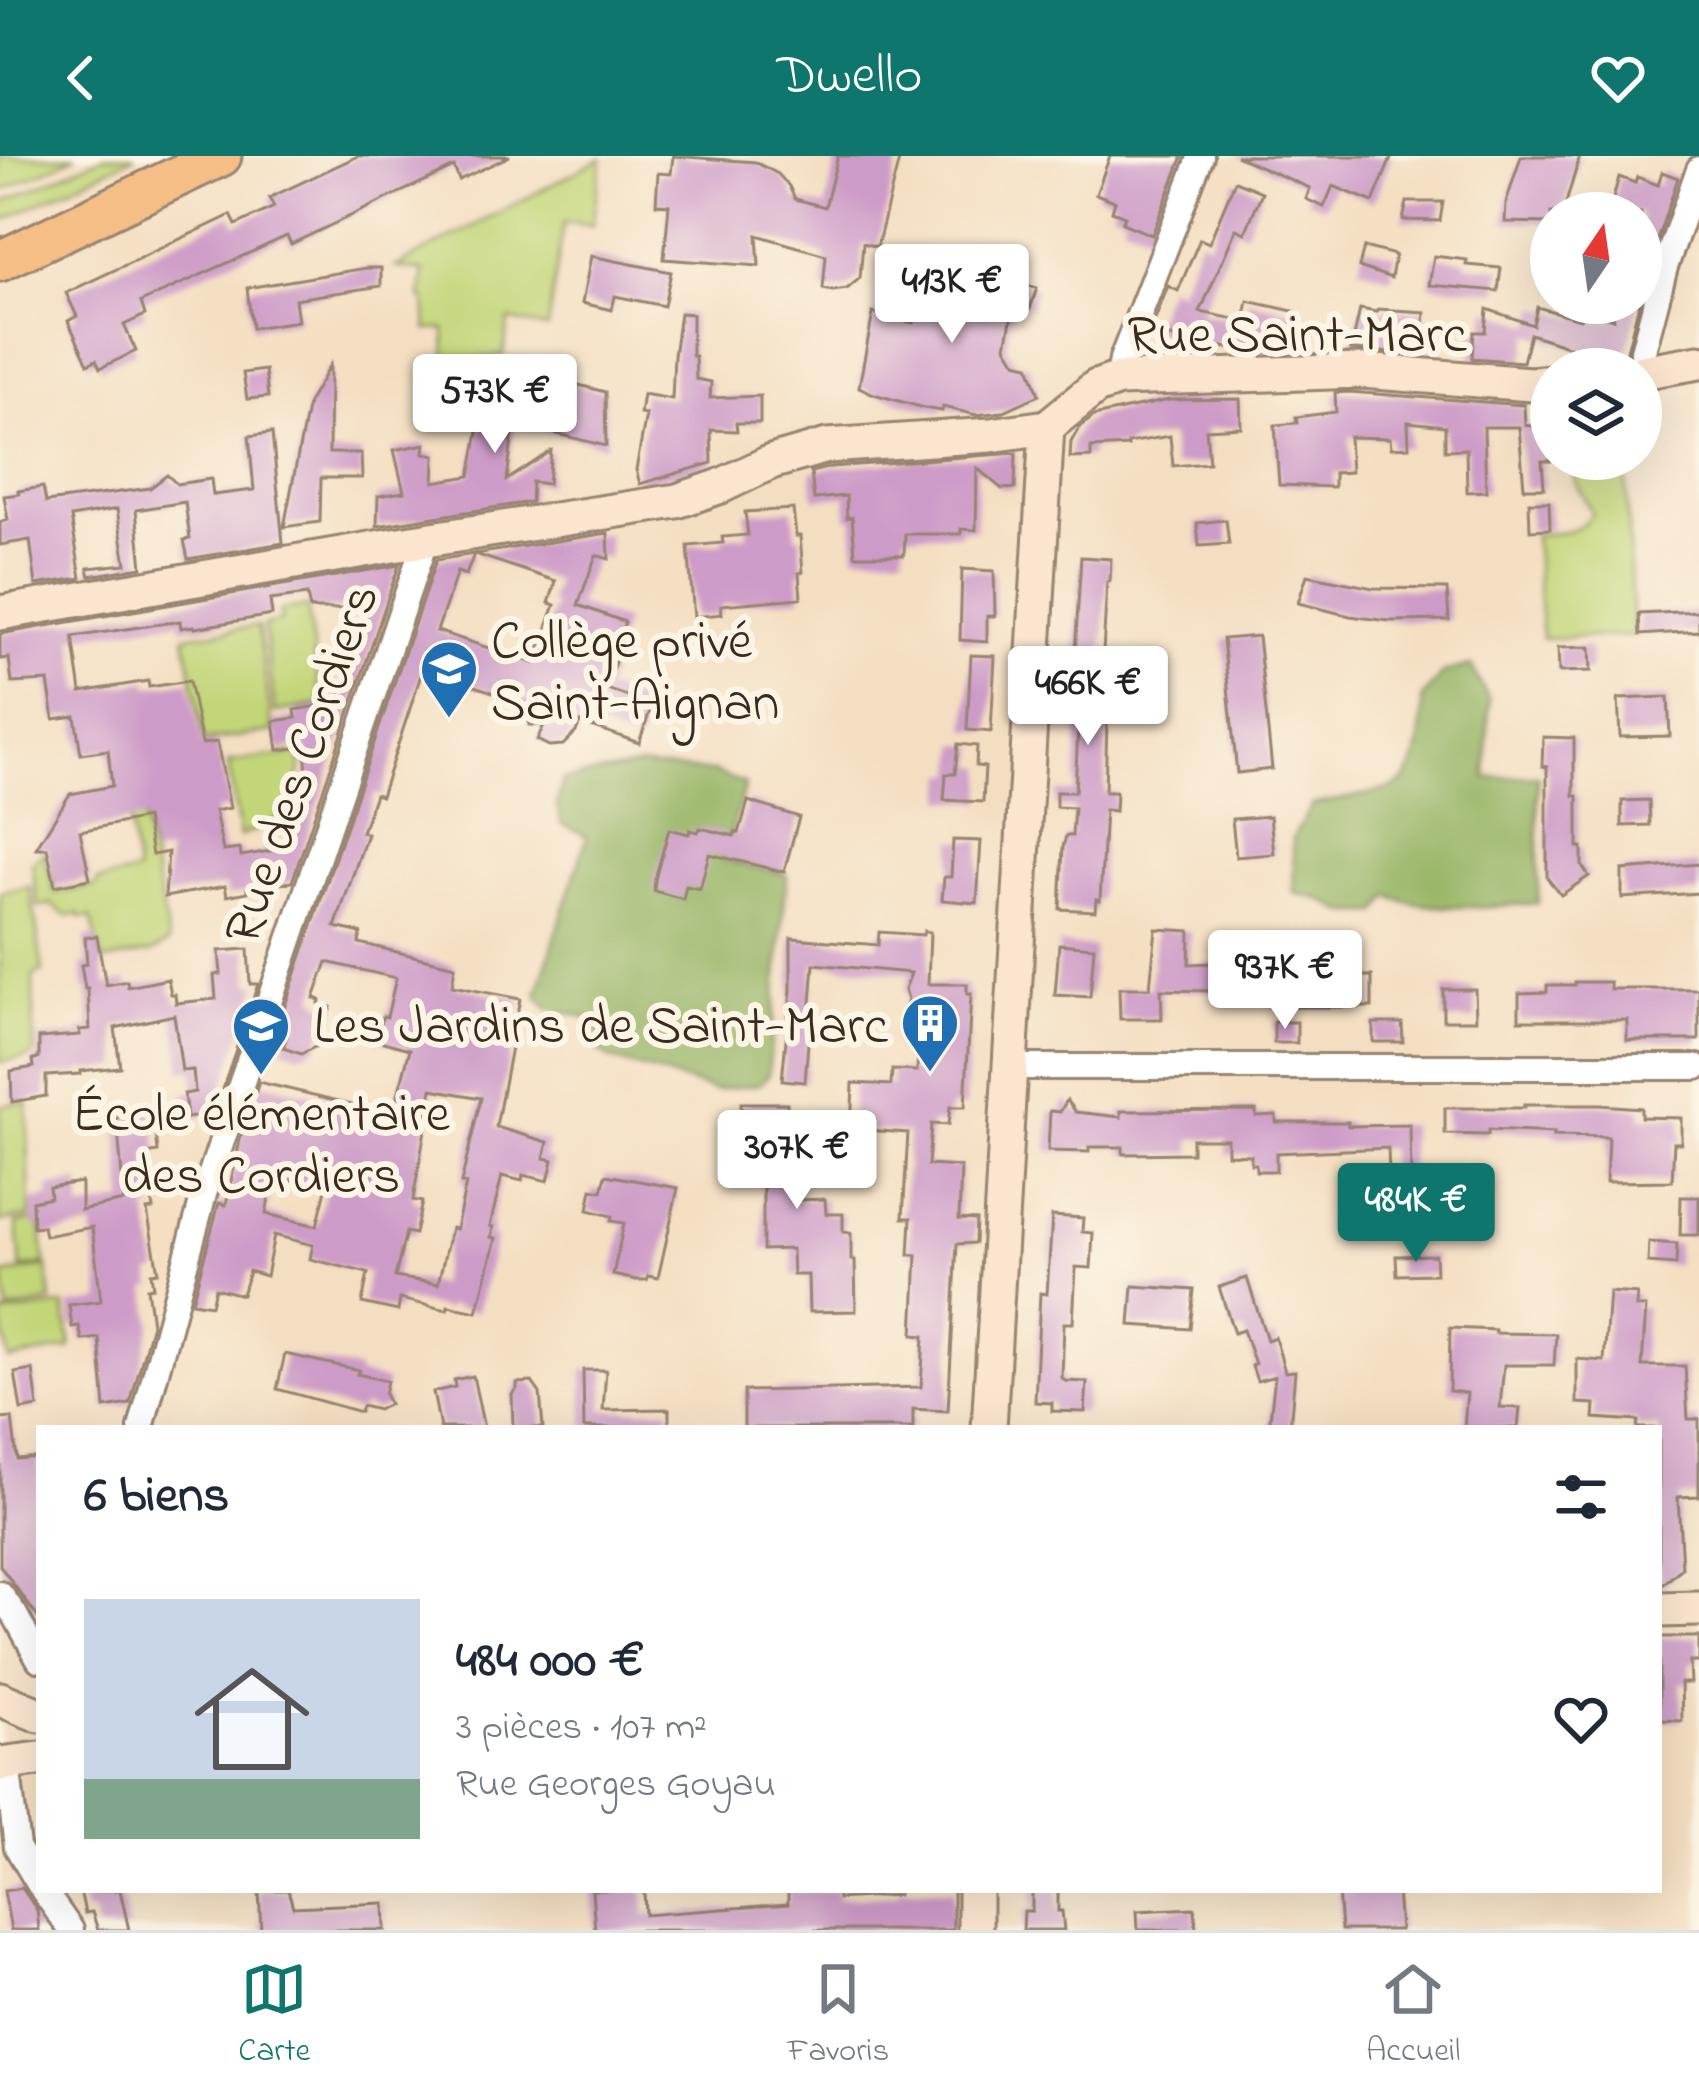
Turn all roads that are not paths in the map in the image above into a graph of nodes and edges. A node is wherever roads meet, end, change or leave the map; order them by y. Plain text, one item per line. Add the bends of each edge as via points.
1 (168, 156) edge
2 (221, 156) edge
3 (1201, 156) edge
4 (1699, 169) edge
5 (0, 234) edge
6 (0, 261) edge
7 (1644, 348) edge
8 (1699, 362) edge
9 (1662, 368) edge
10 (1119, 379) junction
11 (1530, 384) edge
12 (1047, 427) junction
13 (420, 542) junction
14 (0, 614) edge
15 (1009, 1067) junction
16 (1696, 1067) edge
17 (142, 1425) edge
18 (988, 1425) edge
19 (0, 1594) edge
20 (1662, 1610) edge
21 (1699, 1610) edge
22 (36, 1653) edge
23 (0, 1699) edge
24 (36, 1713) edge
25 (15, 1762) edge
26 (36, 1879) edge
27 (45, 1893) edge
28 (975, 1893) edge
29 (71, 1930) edge
30 (975, 1930) edge

1 - 5 main road
2 - 6 main road
3 - 10 street
4 - 7 street
8 - 9 street
10 - 11 street, Rue Saint-Marc via 1362,371
10 - 12 street, Rue Saint-Marc via 1096,387
12 - 13 street via 827,446 677,501
12 - 15 street
13 - 14 street
13 - 17 street, Rue des Cordiers via 204,1194
15 - 16 street
15 - 18 street
19 - 22 street
20 - 21 street
23 - 24 street
25 - 26 street via 17,1847
27 - 29 street
28 - 30 street

